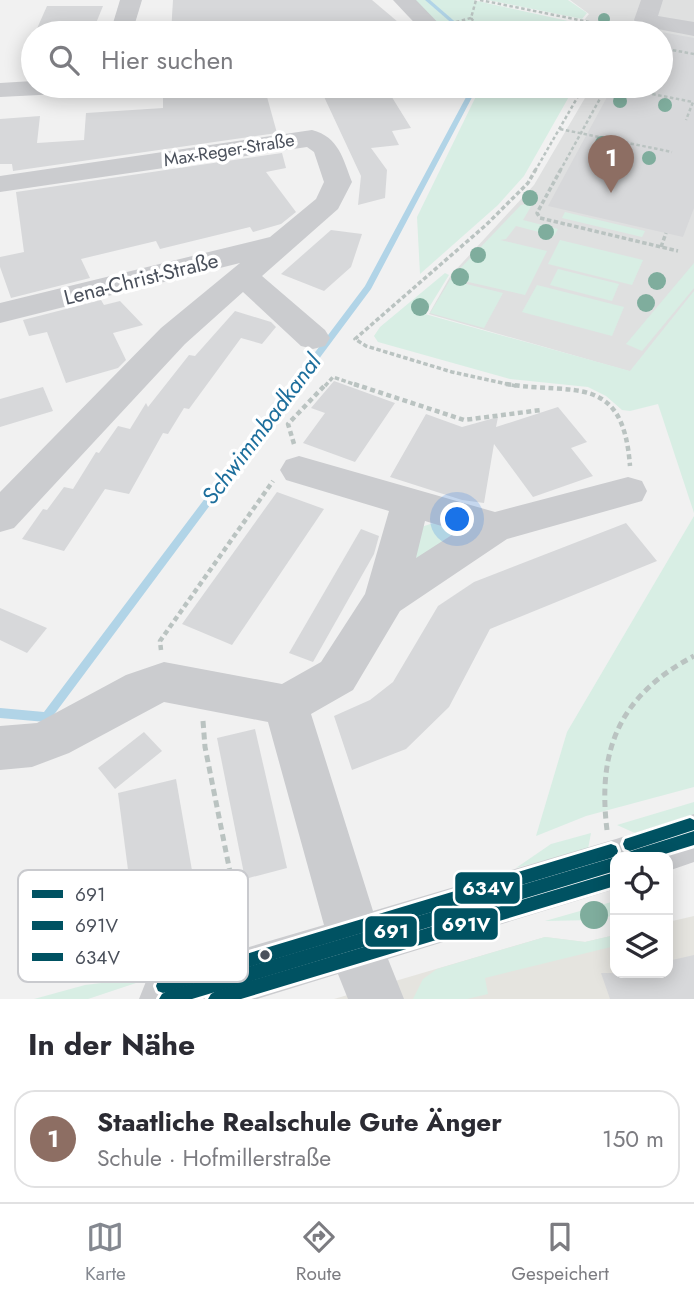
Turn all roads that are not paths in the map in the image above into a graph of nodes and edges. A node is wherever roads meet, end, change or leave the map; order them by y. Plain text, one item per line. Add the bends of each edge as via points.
1 (131, 0) edge
2 (404, 0) edge
3 (650, 4) edge
4 (694, 15) edge
5 (125, 21) edge
6 (425, 21) edge
7 (650, 21) edge
8 (673, 25) edge
9 (694, 29) edge
10 (21, 89) edge
11 (0, 90) edge
12 (0, 184) edge
13 (282, 243) junction
14 (242, 275) junction
15 (0, 313) edge
16 (329, 340) road end
17 (299, 470) road end
18 (628, 491) road end
19 (410, 503) junction
20 (0, 517) edge
21 (495, 527) junction
22 (385, 599) junction
23 (286, 705) junction
24 (0, 748) edge
25 (694, 838) edge
26 (619, 852) edge
27 (610, 855) edge
28 (356, 943) junction
29 (248, 975) edge
30 (224, 982) edge
31 (167, 999) edge
32 (376, 999) edge

1 - 5 street
2 - 6 street
3 - 4 street
3 - 7 street via 645,20
8 - 9 street
10 - 11 street
12 - 13 street, Max-Reger-Straße via 318,139 326,148 338,182 336,189 312,219
13 - 14 street, Max-Reger-Straße
13 - 15 street, Lena-Christ-Straße
14 - 16 street
14 - 20 street, Max-Reger-Straße via 163,346
17 - 19 street
18 - 21 street
19 - 21 street
19 - 22 street
21 - 22 street
22 - 23 street via 337,676
23 - 24 street via 182,685 142,689 52,738 32,746
23 - 28 street
25 - 26 street
27 - 28 street
28 - 29 street
28 - 32 street
30 - 31 street

